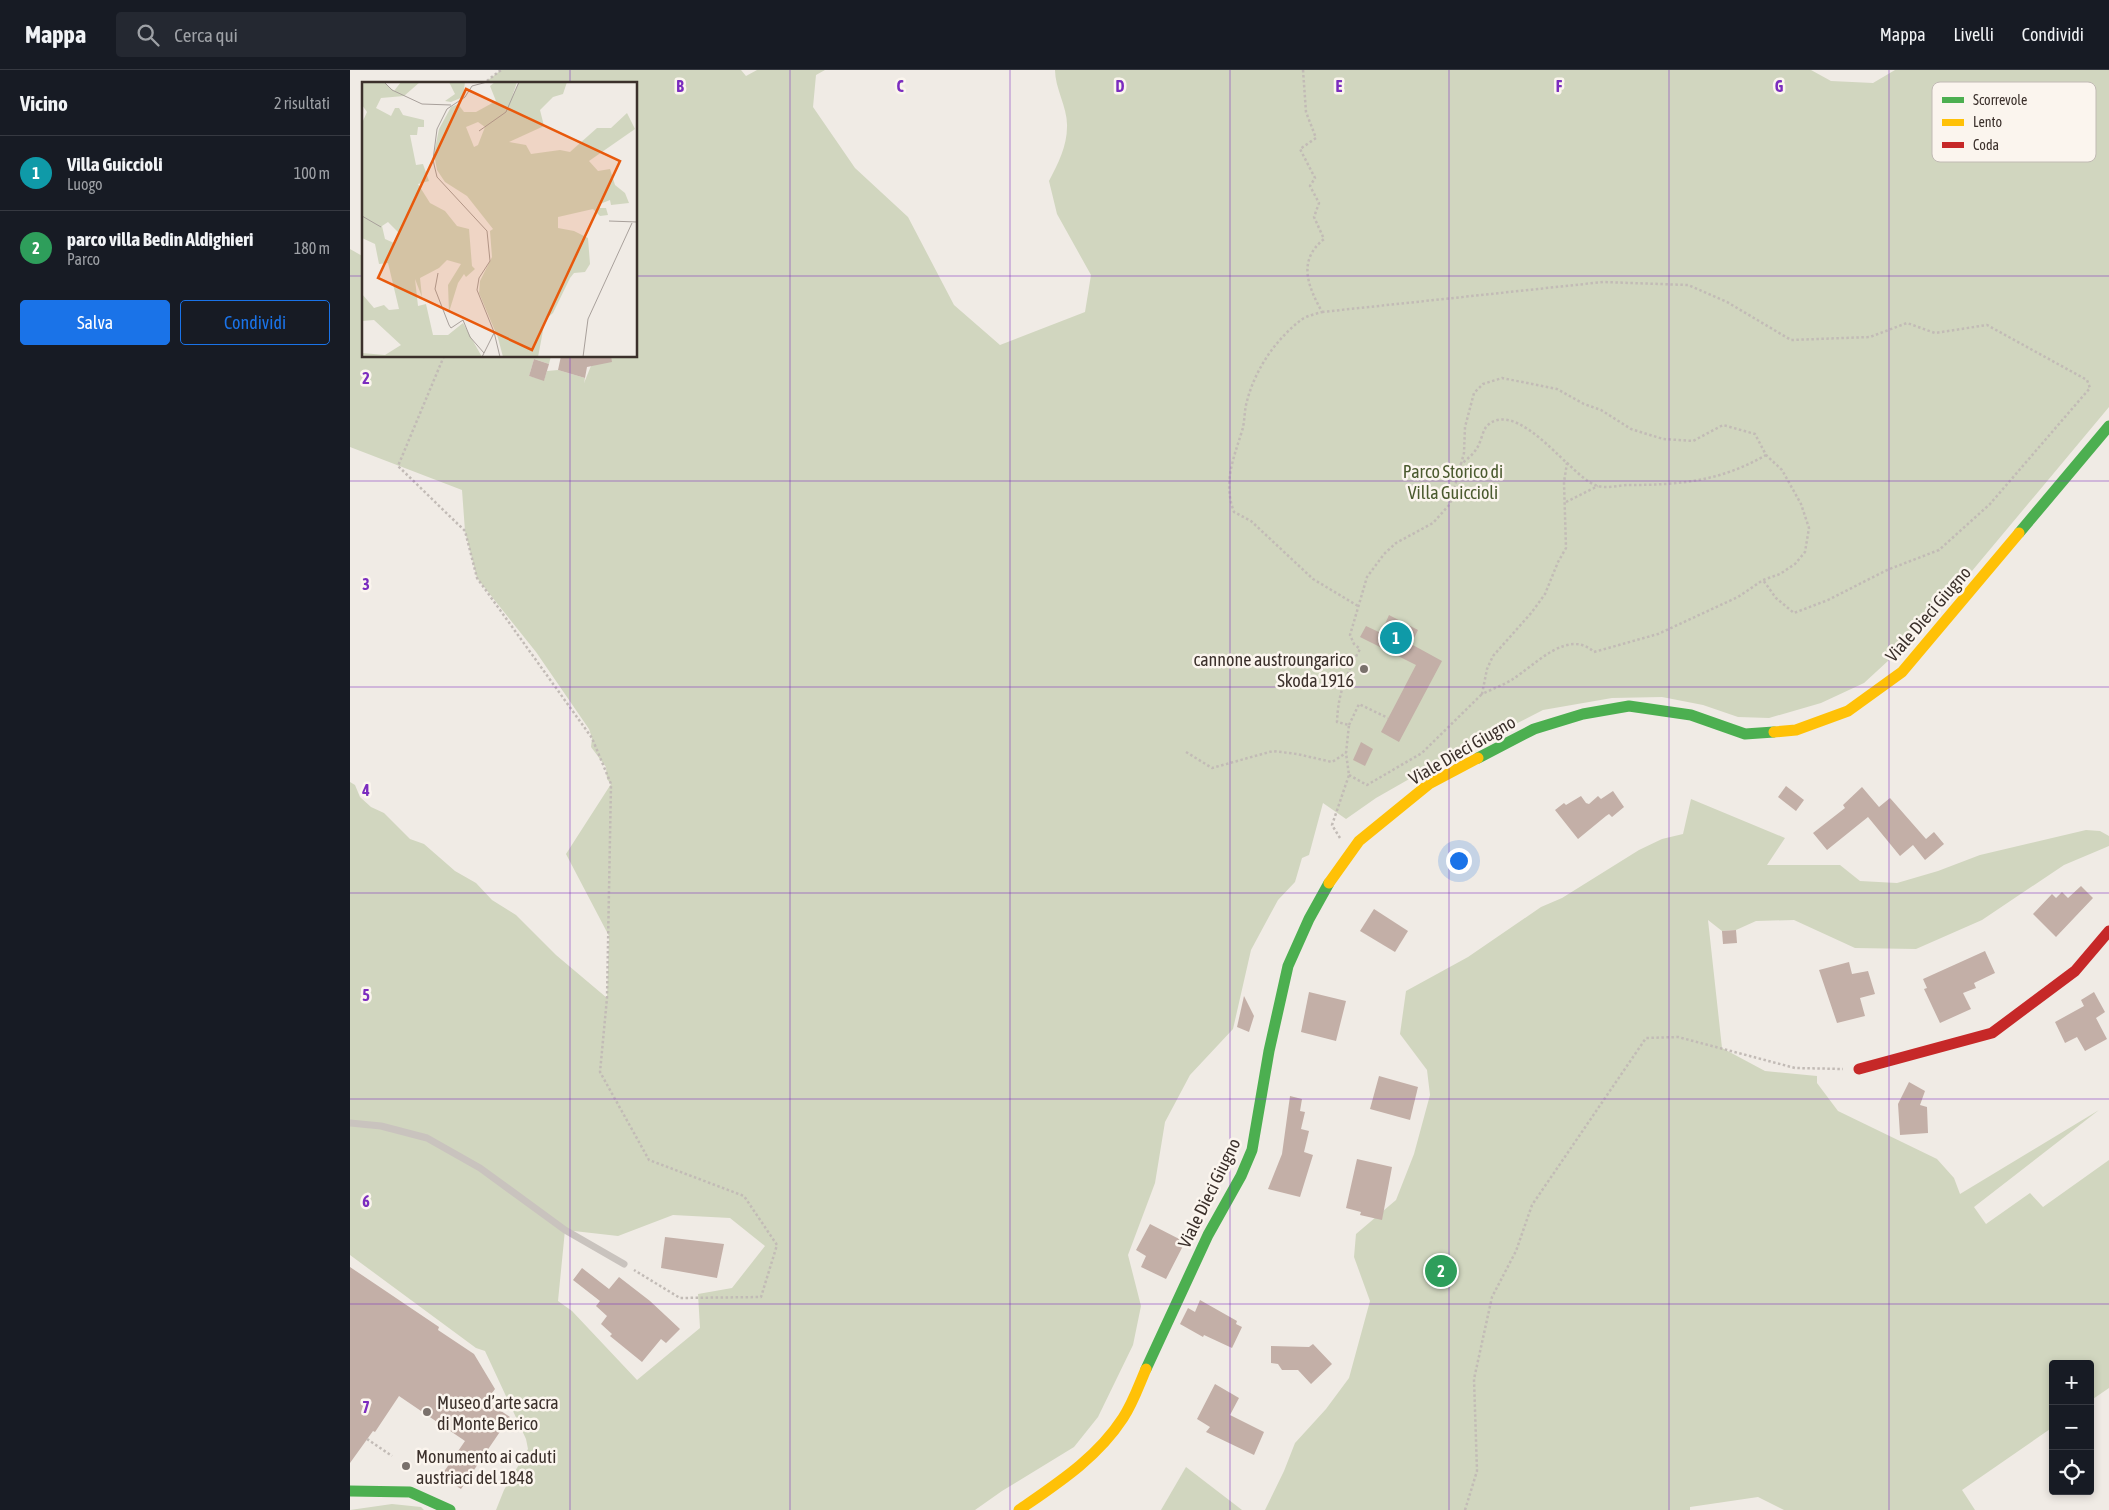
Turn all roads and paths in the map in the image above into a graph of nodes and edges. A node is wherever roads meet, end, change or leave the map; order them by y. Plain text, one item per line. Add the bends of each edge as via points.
1 (501, 70) edge
2 (1303, 70) edge
3 (486, 82) edge
4 (1322, 312) junction
5 (443, 358) edge
6 (2109, 426) edge
7 (1766, 455) junction
8 (1567, 463) junction
9 (1460, 465) junction
10 (1598, 486) junction
11 (1565, 502) junction
12 (1763, 580) junction
13 (1358, 606) junction
14 (1482, 694) junction
15 (1388, 718) dead end
16 (1349, 725) junction
17 (1186, 752) dead end
18 (1346, 753) junction
19 (1349, 775) junction
20 (1350, 853) junction
21 (2109, 931) edge
22 (1859, 1069) joint
23 (350, 1123) edge
24 (624, 1264) joint
25 (367, 1439) dead end
26 (392, 1456) dead end
27 (350, 1491) edge
28 (450, 1510) edge
29 (1019, 1510) edge
30 (1465, 1510) edge

1 - 3 path
2 - 4 path via 1306,112 1316,138 1300,149 1315,178 1310,186 1319,203 1314,217 1324,239 1315,246 1308,261 1308,286
4 - 12 path via 1603,282 1688,285 1727,302 1791,340 1870,337 1907,323 1935,333 1987,325 2087,380 2090,388 1990,504 1939,550 1794,613 1776,598
4 - 13 path via 1302,319 1277,343 1255,377 1246,402 1243,429 1231,462 1228,497 1234,512 1251,521 1312,579
5 - 24 path via 398,466 465,531 477,578 592,738 611,784 607,998 600,1072 649,1160 744,1196 777,1245 761,1297 680,1298
6 - 20 main road, Viale Dieci Giugno via 1902,672 1848,711 1796,730 1745,734 1691,715 1629,706 1583,714 1534,730 1429,784 1359,841
7 - 9 path via 1755,434 1736,428 1723,425 1693,441 1663,439 1631,429 1557,389 1502,378 1483,384 1474,394
7 - 10 path via 1732,472 1682,484
7 - 12 path via 1782,470 1801,504 1809,528 1805,552 1795,564
8 - 9 path via 1530,429 1506,420 1486,427 1477,449
8 - 10 path
8 - 11 path
9 - 13 path via 1450,504 1433,523 1396,543 1384,554 1367,577
10 - 11 path
11 - 14 path via 1566,548 1545,594 1493,656
12 - 14 path via 1738,597 1658,634 1594,652 1588,646 1573,643 1559,648 1511,680
13 - 16 path via 1350,635 1360,649 1339,693 1338,705 1337,722
14 - 19 path via 1422,753 1367,785
15 - 16 path via 1359,704
16 - 18 path
17 - 18 path via 1212,768 1273,751 1332,762
18 - 19 path
19 - 20 path via 1332,825
20 - 29 main road, Viale Dieci Giugno via 1309,919 1288,966 1252,1150 1208,1235 1124,1417 1100,1448 1082,1464
21 - 22 main road via 2075,971 1992,1033
22 - 30 path via 1795,1068 1678,1037 1646,1038 1532,1205 1516,1250 1492,1297 1474,1379 1477,1470
23 - 24 lane via 381,1126 427,1138 480,1168 565,1230
25 - 26 path
27 - 28 main road via 410,1492

